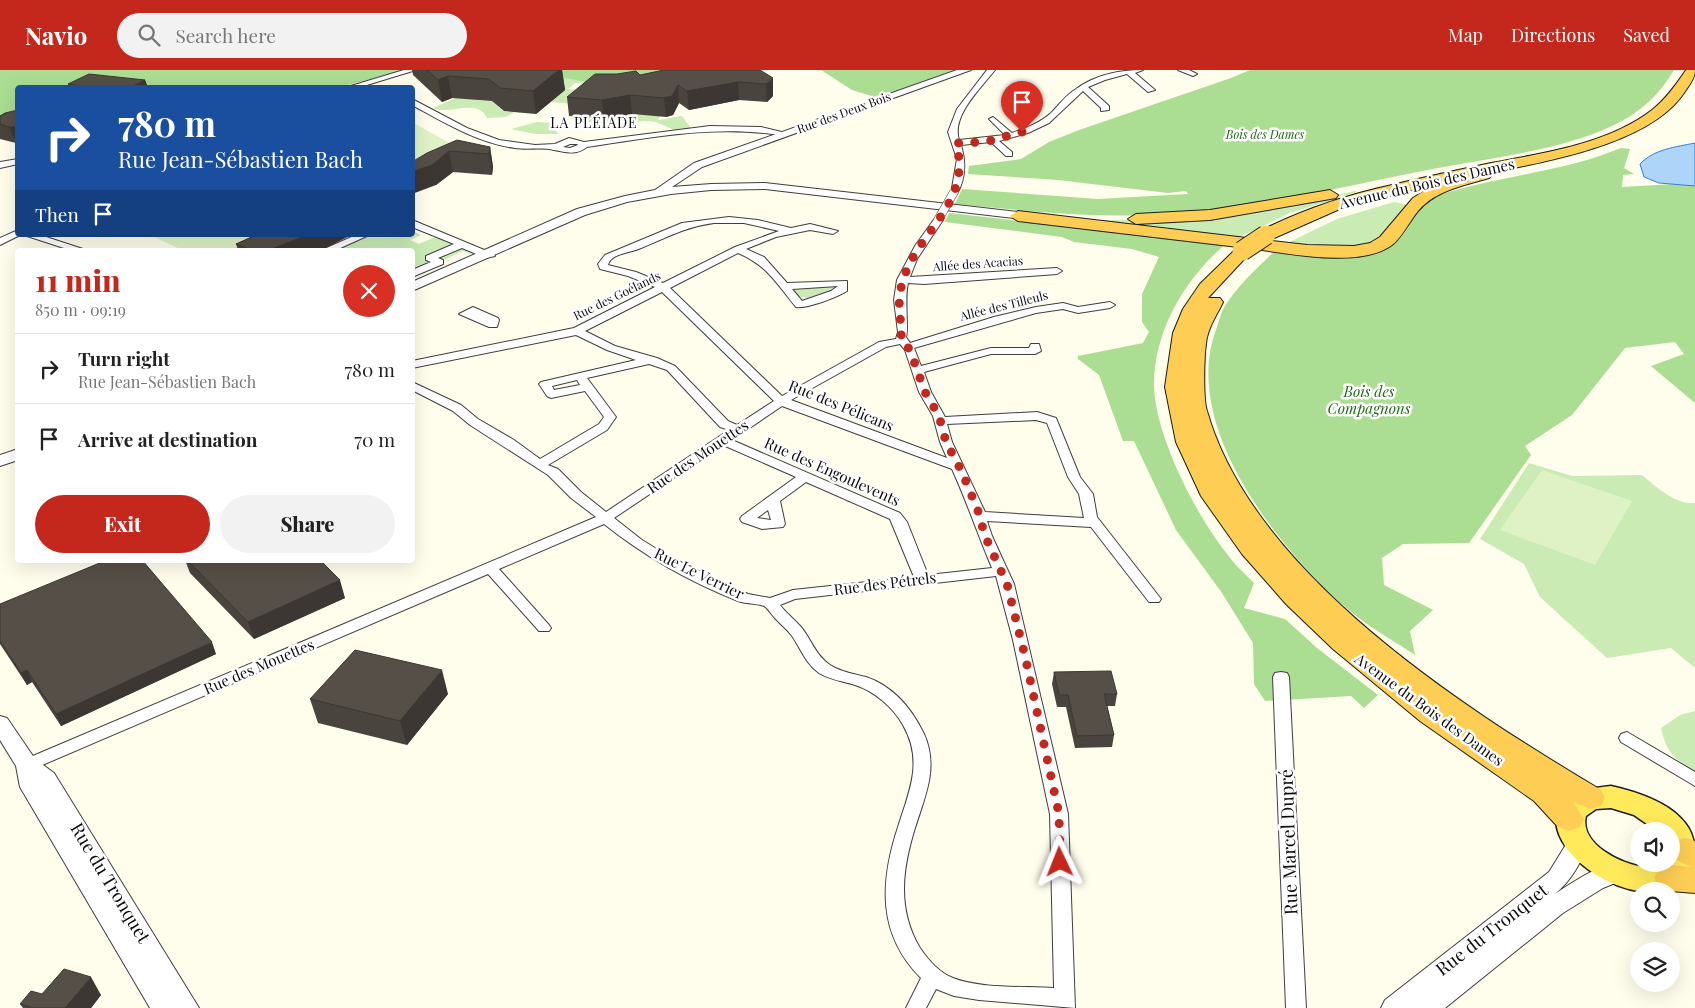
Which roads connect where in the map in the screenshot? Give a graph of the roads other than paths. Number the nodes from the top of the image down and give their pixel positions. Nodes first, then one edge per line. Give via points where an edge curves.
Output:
1 (412, 70) edge
2 (966, 70) edge
3 (1096, 70) edge
4 (1139, 70) edge
5 (1182, 70) edge
6 (1692, 70) edge
7 (988, 71) edge
8 (1129, 72) junction
9 (1193, 74) dead end
10 (1105, 77) junction
11 (375, 82) junction
12 (361, 85) edge
13 (382, 85) edge
14 (1695, 86) edge
15 (1083, 87) junction
16 (1151, 90) dead end
17 (415, 104) edge
18 (1104, 108) dead end
19 (993, 119) dead end
20 (786, 134) junction
21 (1010, 136) junction
22 (993, 140) junction
23 (956, 143) junction
24 (1009, 154) dead end
25 (723, 158) junction
26 (15, 162) edge
27 (0, 165) edge
28 (1482, 173) junction
29 (686, 174) junction
30 (709, 174) junction
31 (764, 186) junction
32 (712, 190) junction
33 (691, 192) junction
34 (655, 193) junction
35 (889, 202) junction
36 (1018, 216) junction
37 (415, 224) edge
38 (0, 230) edge
39 (788, 230) junction
40 (833, 231) dead end
41 (15, 233) edge
42 (15, 234) edge
43 (36, 237) edge
44 (359, 237) edge
45 (0, 242) edge
46 (462, 244) junction
47 (1262, 245) junction
48 (75, 248) edge
49 (332, 248) edge
50 (738, 249) junction
51 (486, 254) junction
52 (1057, 271) dead end
53 (415, 273) edge
54 (902, 280) junction
55 (415, 286) edge
56 (785, 286) junction
57 (663, 287) junction
58 (1110, 305) dead end
59 (492, 325) dead end
60 (576, 331) junction
61 (904, 344) junction
62 (509, 345) junction
63 (1035, 346) dead end
64 (653, 360) junction
65 (415, 365) edge
66 (918, 370) junction
67 (580, 376) junction
68 (415, 387) edge
69 (586, 387) junction
70 (781, 402) junction
71 (940, 421) junction
72 (738, 430) junction
73 (722, 440) junction
74 (15, 455) edge
75 (0, 461) edge
76 (539, 465) junction
77 (959, 468) junction
78 (804, 477) junction
79 (773, 500) dead end
80 (979, 516) junction
81 (606, 518) junction
82 (1094, 524) junction
83 (491, 568) junction
84 (1001, 571) junction
85 (922, 579) junction
86 (1154, 599) dead end
87 (771, 603) junction
88 (544, 628) dead end
89 (1281, 677) dead end
90 (0, 723) edge
91 (1627, 738) dead end
92 (27, 765) junction
93 (1695, 780) edge
94 (1590, 798) junction
95 (1574, 831) junction
96 (1691, 853) edge
97 (1617, 872) junction
98 (1682, 879) edge
99 (933, 976) junction
100 (1432, 1001) edge
101 (1064, 1002) edge
102 (164, 1008) edge
103 (186, 1008) edge
104 (916, 1008) edge
105 (1296, 1008) edge
106 (1394, 1008) edge

1 - 11 street
2 - 20 street, Rue des Deux Bois
3 - 10 street
4 - 8 street
5 - 9 street
6 - 28 highway, Avenue du Bois des Dames via 1680,92 1667,105 1622,132 1574,149
7 - 23 street via 958,114 952,132
8 - 10 street
8 - 16 street
10 - 15 street
11 - 12 street
11 - 13 street
14 - 28 highway, Avenue du Bois des Dames via 1684,104 1660,121 1614,144
15 - 18 street
15 - 21 street via 1047,120
17 - 20 street via 488,141 571,151 583,144 722,126 761,128
19 - 21 street
20 - 25 street, Rue des Deux Bois
21 - 22 street
22 - 23 street
22 - 24 street
23 - 54 street, bridge via 961,169 954,192 910,260
25 - 29 street, Rue des Deux Bois via 696,166
25 - 30 street, Rue des Deux Bois via 712,164
26 - 27 street
28 - 36 highway via 1447,173 1240,212 1192,217 1119,220
28 - 36 highway via 1430,192 1408,212 1384,243 1344,252
28 - 47 highway, Avenue du Bois des Dames via 1342,211
29 - 33 street via 684,181
29 - 34 street, Rue des Deux Bois
30 - 31 street via 723,181
30 - 32 street
31 - 32 street
31 - 35 street
32 - 33 street
32 - 35 street
33 - 34 street
33 - 51 street via 581,216
34 - 51 street via 608,203 570,216
35 - 36 street
37 - 46 street
38 - 41 street
39 - 40 street, Rue des Goélands via 810,227
39 - 50 street, Rue des Goélands
39 - 57 street via 752,220 688,225 609,256 603,262 604,266
42 - 45 street
43 - 48 street
44 - 49 street
46 - 51 street
46 - 53 street via 430,258 439,262
47 - 94 highway, Avenue du Bois des Dames via 1222,288 1203,322 1193,366 1199,418 1217,466 1237,502 1288,568 1328,609 1422,686 1531,764
47 - 95 highway, Avenue du Bois des Dames via 1217,275 1196,302 1182,333 1175,366 1175,387 1181,426 1201,474 1234,528 1280,585 1349,650 1431,714 1550,797
50 - 56 street via 760,259
50 - 57 street, Rue des Goélands
51 - 55 street via 459,270
52 - 54 street, Allée des Acacias
54 - 61 street via 899,314 903,332 900,337
56 - 56 street via 800,305 843,289 843,283
57 - 60 street, Rue des Goélands
57 - 70 street, Rue des Pélicans
58 - 61 street, Allée des Tilleuls via 1036,310
59 - 62 street via 501,331
60 - 62 street, Rue des Goélands
60 - 64 street via 611,348
61 - 66 street
61 - 70 street, Rue des Mouettes via 883,344
62 - 65 street, Rue des Goélands
63 - 66 street via 1035,351 991,350
64 - 67 street
64 - 72 street via 671,368 724,424
66 - 71 street
67 - 69 street
67 - 69 street via 545,384 551,394
68 - 76 street, Rue Le Verrier via 457,408
69 - 76 street via 610,416 609,420 603,427
70 - 72 street, Rue des Mouettes
70 - 77 street, Rue des Pélicans
71 - 77 street
71 - 82 street via 1037,416 1052,420 1074,477 1086,494
72 - 73 street, Rue des Mouettes
73 - 78 street, Rue des Engoulevents
73 - 81 street, Rue des Mouettes
74 - 75 street
76 - 81 street, Rue Le Verrier via 553,472
77 - 80 street
78 - 79 street
78 - 85 street, Rue des Engoulevents via 897,518
80 - 82 street
80 - 84 street
81 - 83 street, Rue des Mouettes
81 - 87 street, Rue Le Verrier via 636,542 680,568 744,598
82 - 86 street
83 - 88 street
83 - 92 street, Rue des Mouettes
84 - 85 street, Rue des Pétrels
84 - 101 street via 1021,640 1059,814
85 - 87 street, Rue des Pétrels via 793,595
87 - 99 street via 821,666 884,694 905,714 919,740 924,767 922,781 896,860 894,900 897,922 906,942
89 - 105 street, Rue Marcel Dupré
90 - 92 street, Rue du Tronquet
91 - 93 street
92 - 102 street, Rue du Tronquet via 31,786
92 - 103 street, Rue du Tronquet via 46,779
94 - 95 main road via 1572,810
94 - 96 main road via 1611,797 1652,811 1668,823
95 - 97 main road via 1595,860
95 - 100 street, Rue du Tronquet via 1557,879
96 - 98 main road via 1680,871
97 - 98 main road via 1643,880
97 - 100 street, Rue du Tronquet via 1595,881 1555,906
99 - 101 street via 955,987
99 - 104 street
100 - 106 street, Rue du Tronquet

